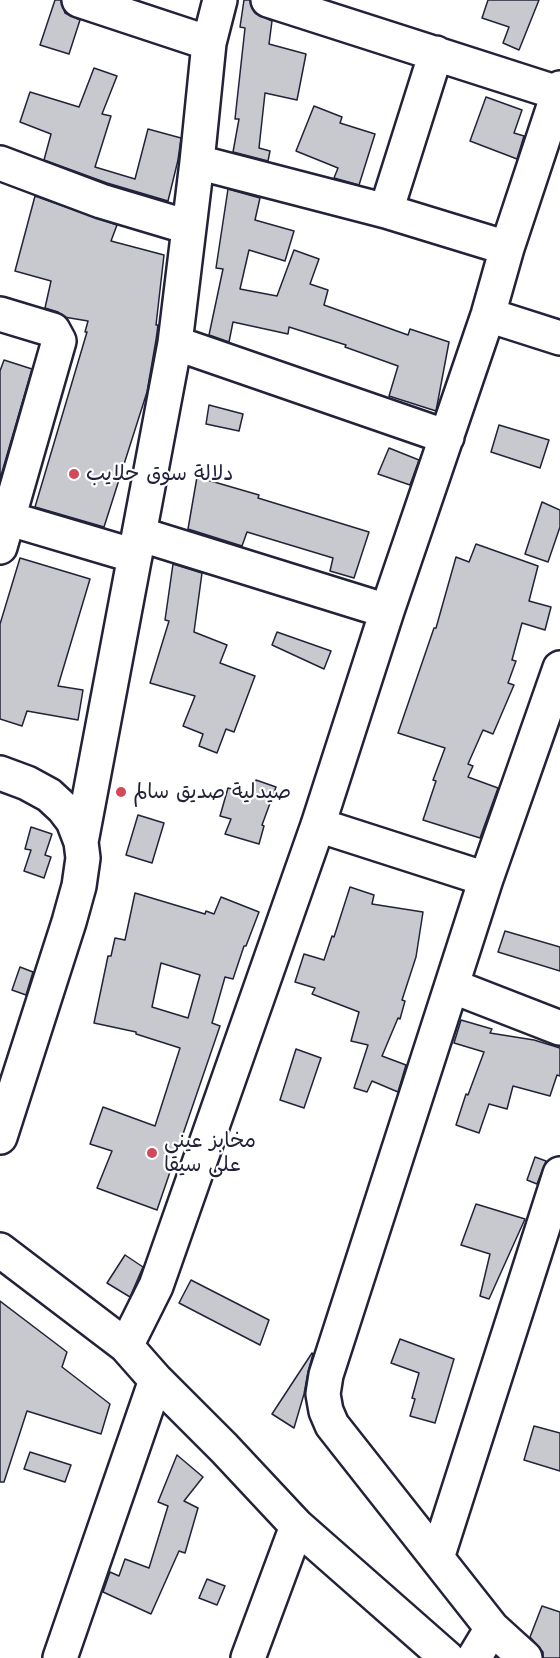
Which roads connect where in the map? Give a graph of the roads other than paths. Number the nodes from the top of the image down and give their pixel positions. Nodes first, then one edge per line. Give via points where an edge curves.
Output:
1 (79, 0) edge
2 (220, 0) edge
3 (268, 0) edge
4 (209, 43) junction
5 (436, 53) junction
6 (559, 91) edge
7 (197, 162) junction
8 (0, 164) edge
9 (386, 211) junction
10 (188, 227) junction
11 (507, 248) junction
12 (0, 314) edge
13 (488, 315) junction
14 (560, 338) edge
15 (175, 343) junction
16 (447, 437) junction
17 (3, 527) edge
18 (137, 545) junction
19 (387, 611) junction
20 (560, 668) edge
21 (0, 773) edge
22 (318, 825) junction
23 (81, 843) junction
24 (486, 879) junction
25 (452, 986) junction
26 (560, 1028) edge
27 (0, 1137) edge
28 (560, 1174) edge
29 (0, 1250) edge
30 (126, 1346) junction
31 (156, 1380) junction
32 (297, 1526) junction
33 (437, 1558) junction
34 (492, 1628) junction
35 (60, 1658) edge
36 (248, 1658) edge
37 (453, 1658) edge
38 (525, 1658) edge

1 - 4 street
2 - 4 street
3 - 5 street
4 - 7 street
5 - 6 street
5 - 9 street
6 - 11 street
7 - 9 street
7 - 10 street
8 - 10 street
9 - 11 street
10 - 15 street
11 - 13 street
12 - 17 street via 53,330 59,341
13 - 14 street
13 - 16 street
15 - 16 street
15 - 18 street
16 - 19 street
17 - 18 street
18 - 19 street
18 - 23 street
19 - 22 street
20 - 24 street
21 - 23 street via 49,795 73,821
22 - 24 street
22 - 30 street via 156,1286
23 - 27 street via 79,886
24 - 25 street
25 - 26 street
25 - 33 street via 323,1394 332,1425
28 - 33 street
29 - 30 street
30 - 31 street
31 - 32 street
31 - 35 street
32 - 36 street
32 - 37 street
33 - 34 street
34 - 37 street
34 - 38 street

